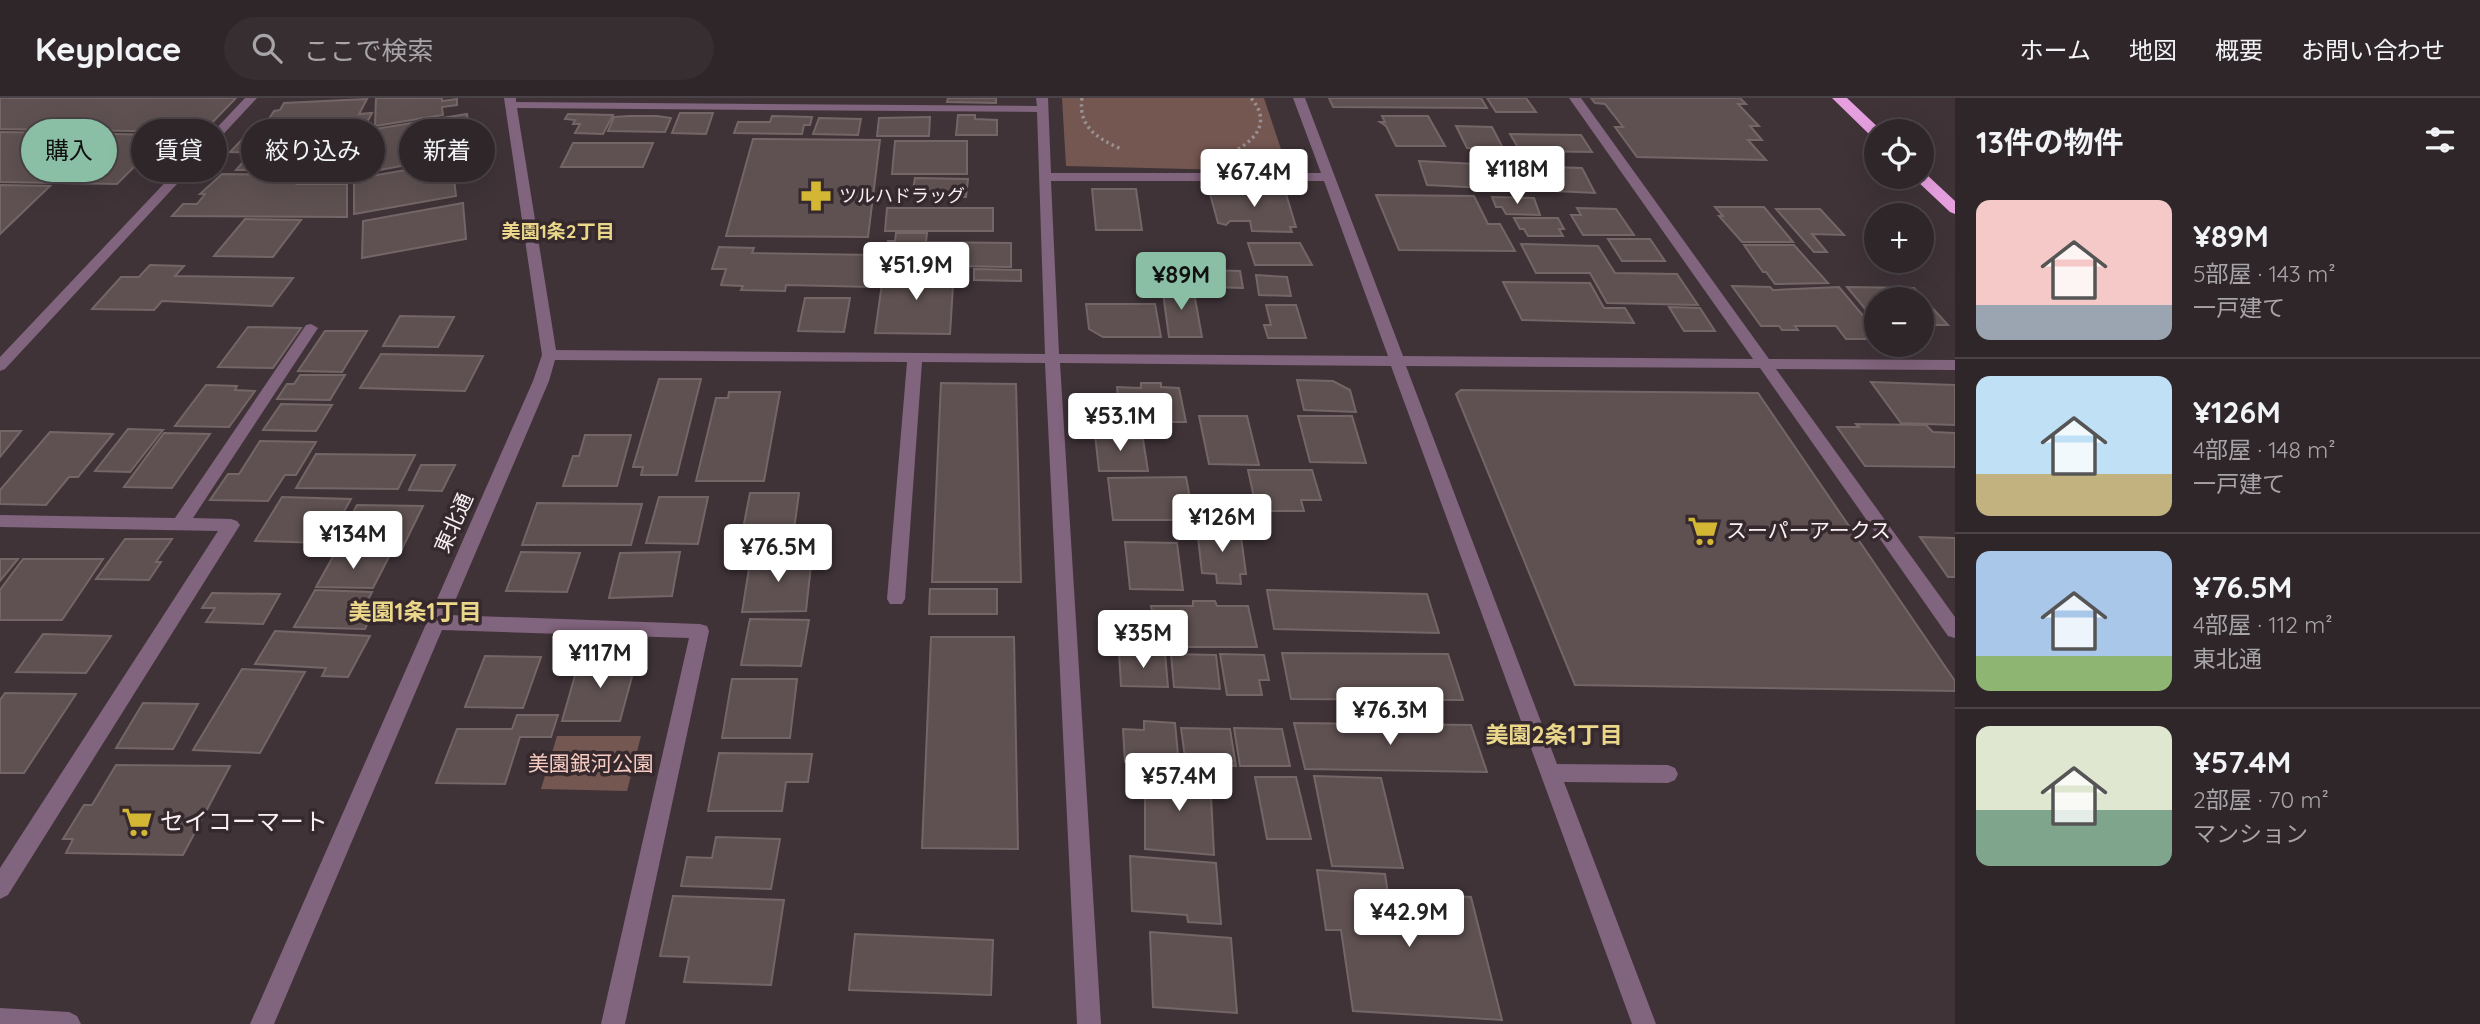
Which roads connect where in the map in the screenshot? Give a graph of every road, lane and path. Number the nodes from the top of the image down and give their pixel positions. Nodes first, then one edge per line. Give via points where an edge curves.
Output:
1 (251, 98) edge
2 (1082, 98) edge
3 (1251, 98) edge
4 (1299, 98) edge
5 (1575, 98) edge
6 (1839, 98) edge
7 (510, 102) edge
8 (1043, 103) edge
9 (1864, 122) edge
10 (1126, 152) dead end
11 (1230, 152) dead end
12 (1045, 177) junction
13 (1329, 177) junction
14 (1934, 189) edge
15 (1955, 209) edge
16 (312, 328) dead end
17 (549, 355) junction
18 (915, 356) junction
19 (1052, 358) junction
20 (1398, 362) junction
21 (1764, 364) junction
22 (1955, 365) edge
23 (0, 366) edge
24 (0, 520) edge
25 (180, 524) junction
26 (896, 598) dead end
27 (435, 622) junction
28 (1955, 631) edge
29 (1550, 774) junction
30 (1668, 774) dead end
31 (0, 888) edge
32 (0, 1020) edge
33 (69, 1024) edge
34 (262, 1024) edge
35 (613, 1024) edge
36 (1089, 1024) edge
37 (1644, 1024) edge

1 - 23 street
2 - 10 path via 1079,111 1085,127
3 - 11 path via 1263,115 1262,127 1255,138
4 - 13 street
5 - 21 street
6 - 9 highway
7 - 8 street
7 - 17 street, 東北通
8 - 12 street
12 - 13 street
12 - 19 street
13 - 20 street
14 - 15 highway
16 - 25 street
17 - 18 street
17 - 27 street, 東北通
18 - 19 street
18 - 26 street
19 - 20 street
19 - 36 street
20 - 21 street
20 - 29 street
21 - 22 street
21 - 28 street
24 - 25 street
25 - 31 street via 231,525
27 - 34 street, 東北通
27 - 35 street via 700,631
29 - 30 street
29 - 37 street
32 - 33 street

